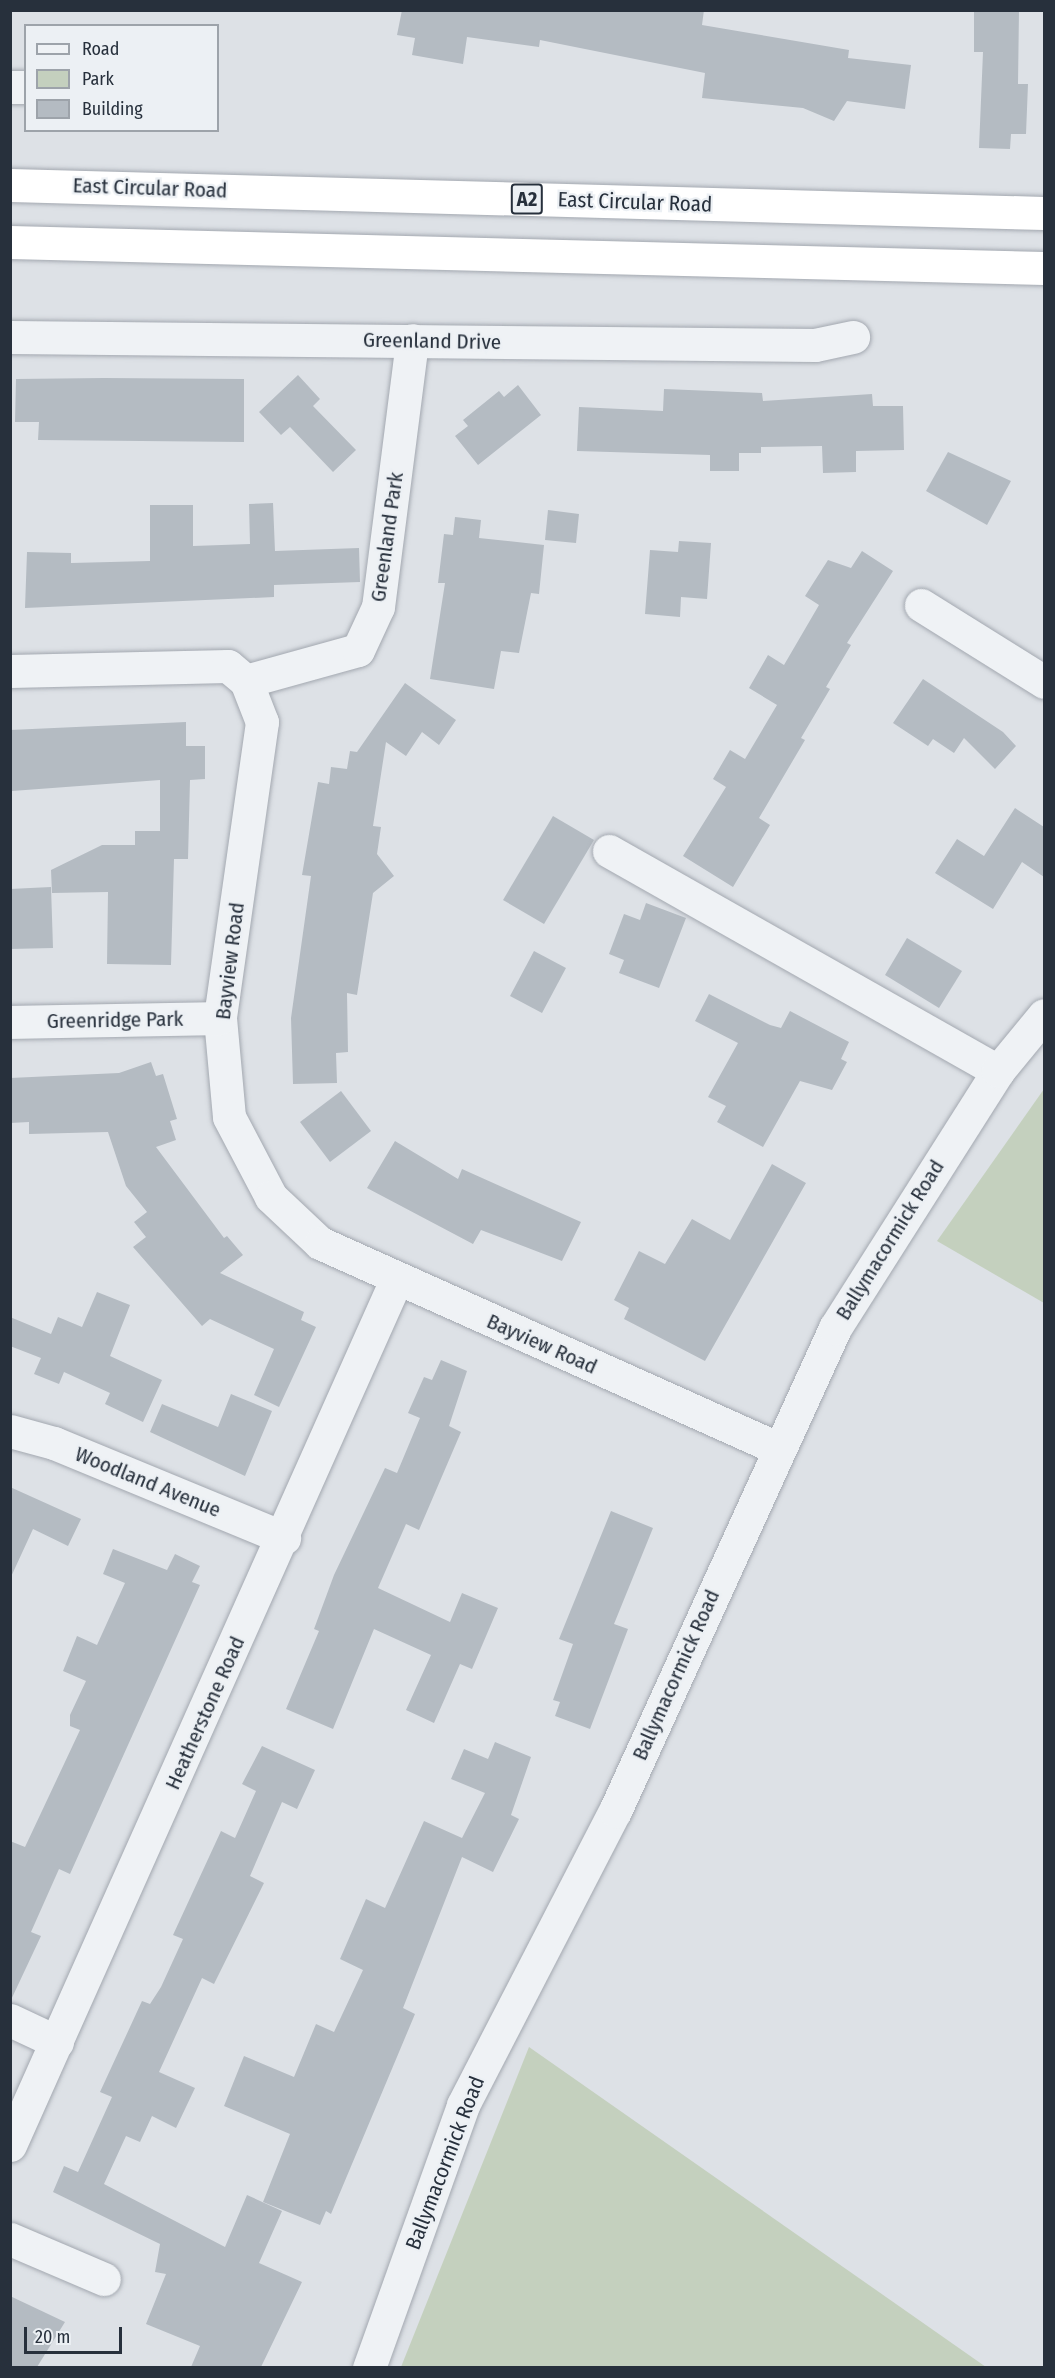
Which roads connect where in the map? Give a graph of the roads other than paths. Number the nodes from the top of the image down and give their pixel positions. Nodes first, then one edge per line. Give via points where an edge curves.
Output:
1 (10, 185) edge
2 (1044, 213) edge
3 (10, 242) edge
4 (1044, 268) edge
5 (10, 337) edge
6 (853, 337) dead end
7 (412, 340) junction
8 (921, 605) dead end
9 (10, 670) edge
10 (246, 681) junction
11 (1044, 682) edge
12 (609, 851) dead end
13 (1044, 1016) edge
14 (220, 1018) junction
15 (10, 1022) edge
16 (998, 1071) junction
17 (396, 1280) junction
18 (10, 1431) edge
19 (777, 1448) junction
20 (284, 1538) junction
21 (10, 2020) edge
22 (57, 2042) junction
23 (10, 2145) edge
24 (10, 2239) edge
25 (104, 2279) dead end
26 (369, 2367) edge

1 - 2 highway, East Circular Road / A2
3 - 4 highway
5 - 7 street, Greenland Drive
6 - 7 street, Greenland Drive via 815,345
7 - 10 street, Greenland Park via 378,607 358,650
8 - 11 street
9 - 10 street via 228,666
10 - 14 street, Bayview Road via 262,722
12 - 16 street
13 - 16 street, Ballymacormick Road
14 - 15 street, Greenridge Park
14 - 17 street, Bayview Road via 229,1117 271,1197 320,1243
16 - 19 street, Ballymacormick Road via 835,1328
17 - 19 street, Bayview Road
17 - 20 street, Heatherstone Road
18 - 20 street, Woodland Avenue via 54,1443
19 - 26 street, Ballymacormick Road via 615,1811 462,2105
20 - 22 street, Heatherstone Road
21 - 22 street
22 - 23 street, Heatherstone Road
24 - 25 street

